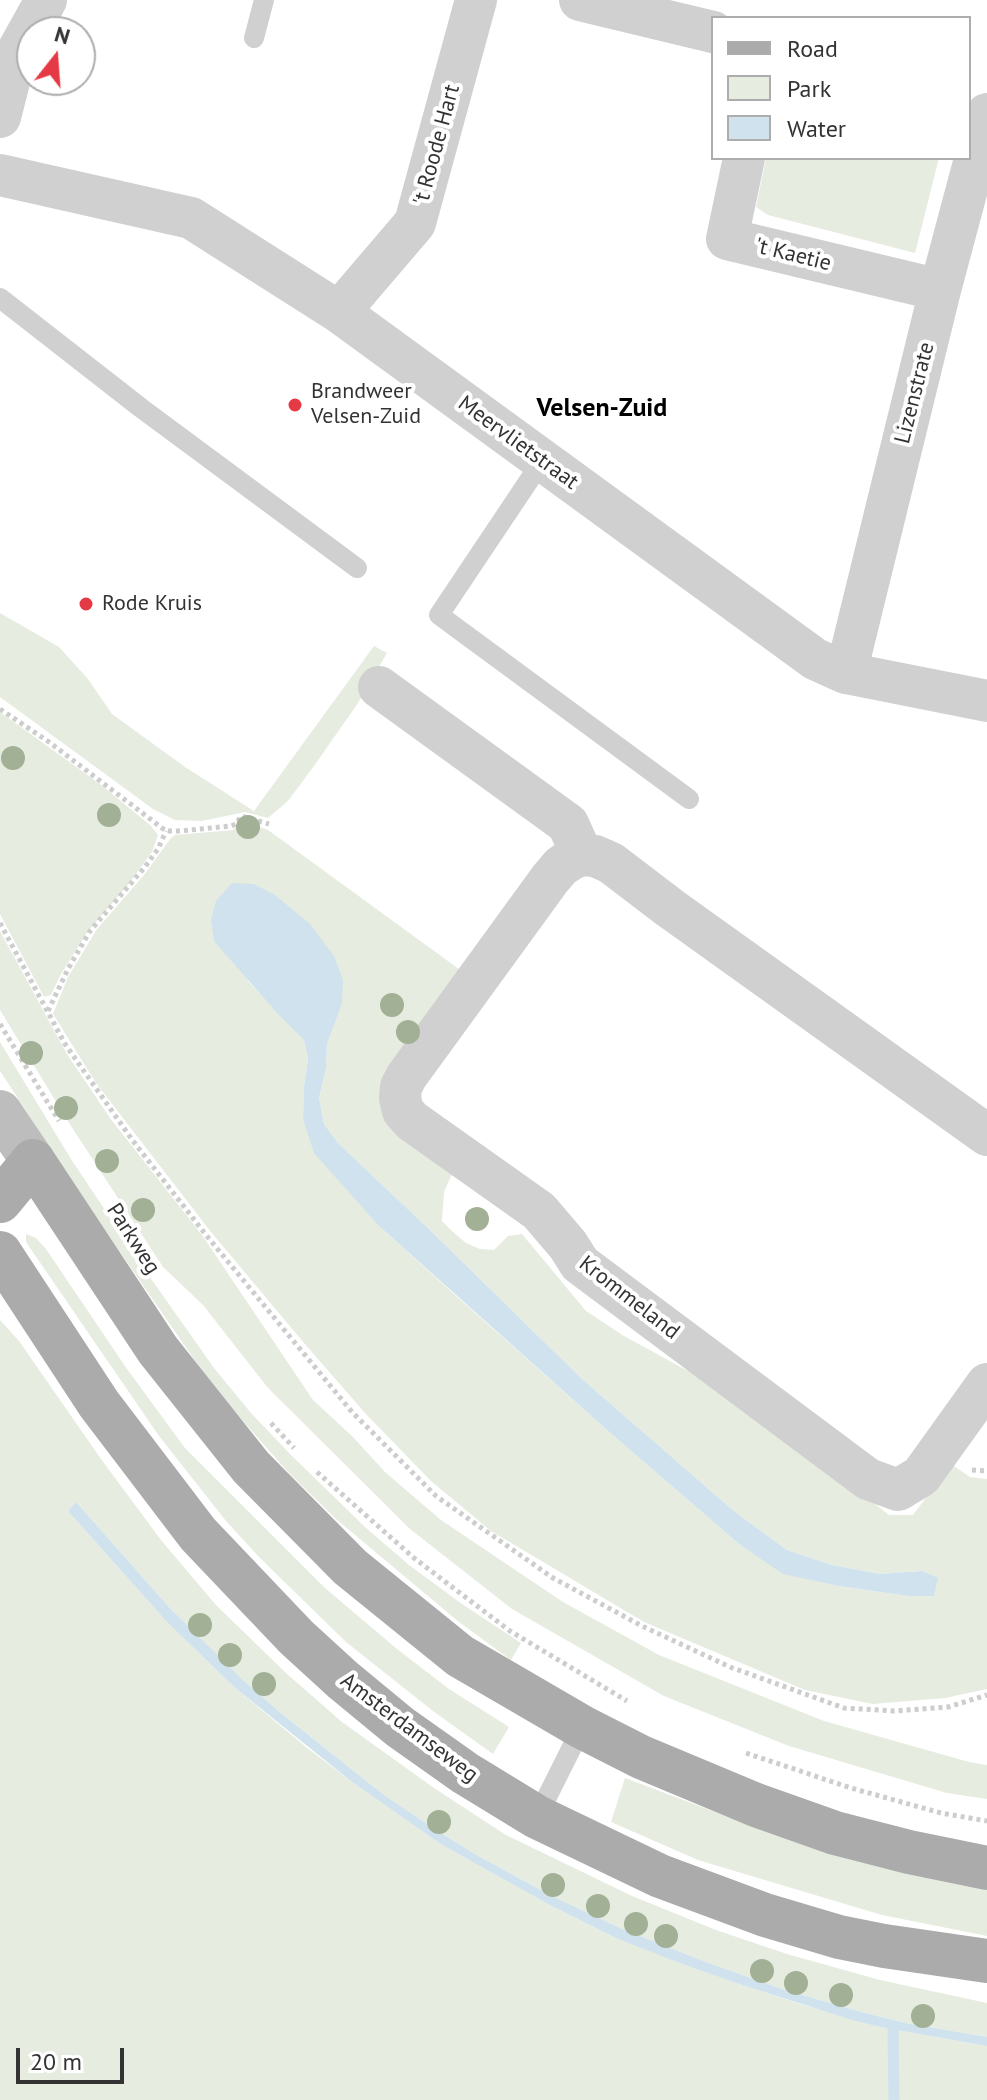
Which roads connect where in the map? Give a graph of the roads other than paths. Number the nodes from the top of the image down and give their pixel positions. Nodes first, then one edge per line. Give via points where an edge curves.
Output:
1 (46, 0) edge
2 (264, 0) edge
3 (476, 0) edge
4 (580, 0) edge
5 (711, 32) edge
6 (254, 38) dead end
7 (987, 114) edge
8 (0, 117) edge
9 (744, 160) edge
10 (0, 175) edge
11 (940, 290) junction
12 (0, 298) edge
13 (339, 312) junction
14 (542, 461) junction
15 (357, 568) dead end
16 (846, 673) junction
17 (379, 687) dead end
18 (987, 701) edge
19 (689, 799) dead end
20 (582, 855) junction
21 (0, 1112) edge
22 (987, 1135) edge
23 (16, 1165) edge
24 (0, 1201) edge
25 (0, 1253) edge
26 (987, 1384) edge
27 (582, 1727) junction
28 (537, 1817) junction
29 (987, 1868) edge
30 (987, 1961) edge

1 - 8 street via 16,54
2 - 6 lane
3 - 13 street, 't Roode Hart via 415,223
4 - 5 street
7 - 11 street, Lizenstrate
9 - 11 street, 't Kaetie via 727,239
10 - 13 street, Meervlietstraat via 191,218
11 - 16 street, Lizenstrate
12 - 15 lane
13 - 14 street, Meervlietstraat
14 - 16 street, Meervlietstraat via 815,659
14 - 19 lane via 439,615
16 - 18 street, Meervlietstraat
17 - 20 street via 568,824
20 - 22 street via 611,863
20 - 26 street, Krommeland via 550,879 406,1077 400,1098 403,1111 539,1211 580,1264 868,1479 898,1490 921,1476
21 - 23 main road
23 - 24 main road
23 - 27 main road via 251,1467 350,1567 460,1656
25 - 28 main road, Amsterdamseweg via 99,1404 198,1534 296,1637 400,1727
27 - 28 lane
27 - 29 main road via 641,1757 835,1833
28 - 30 main road, Amsterdamseweg via 660,1876 765,1915 839,1937

